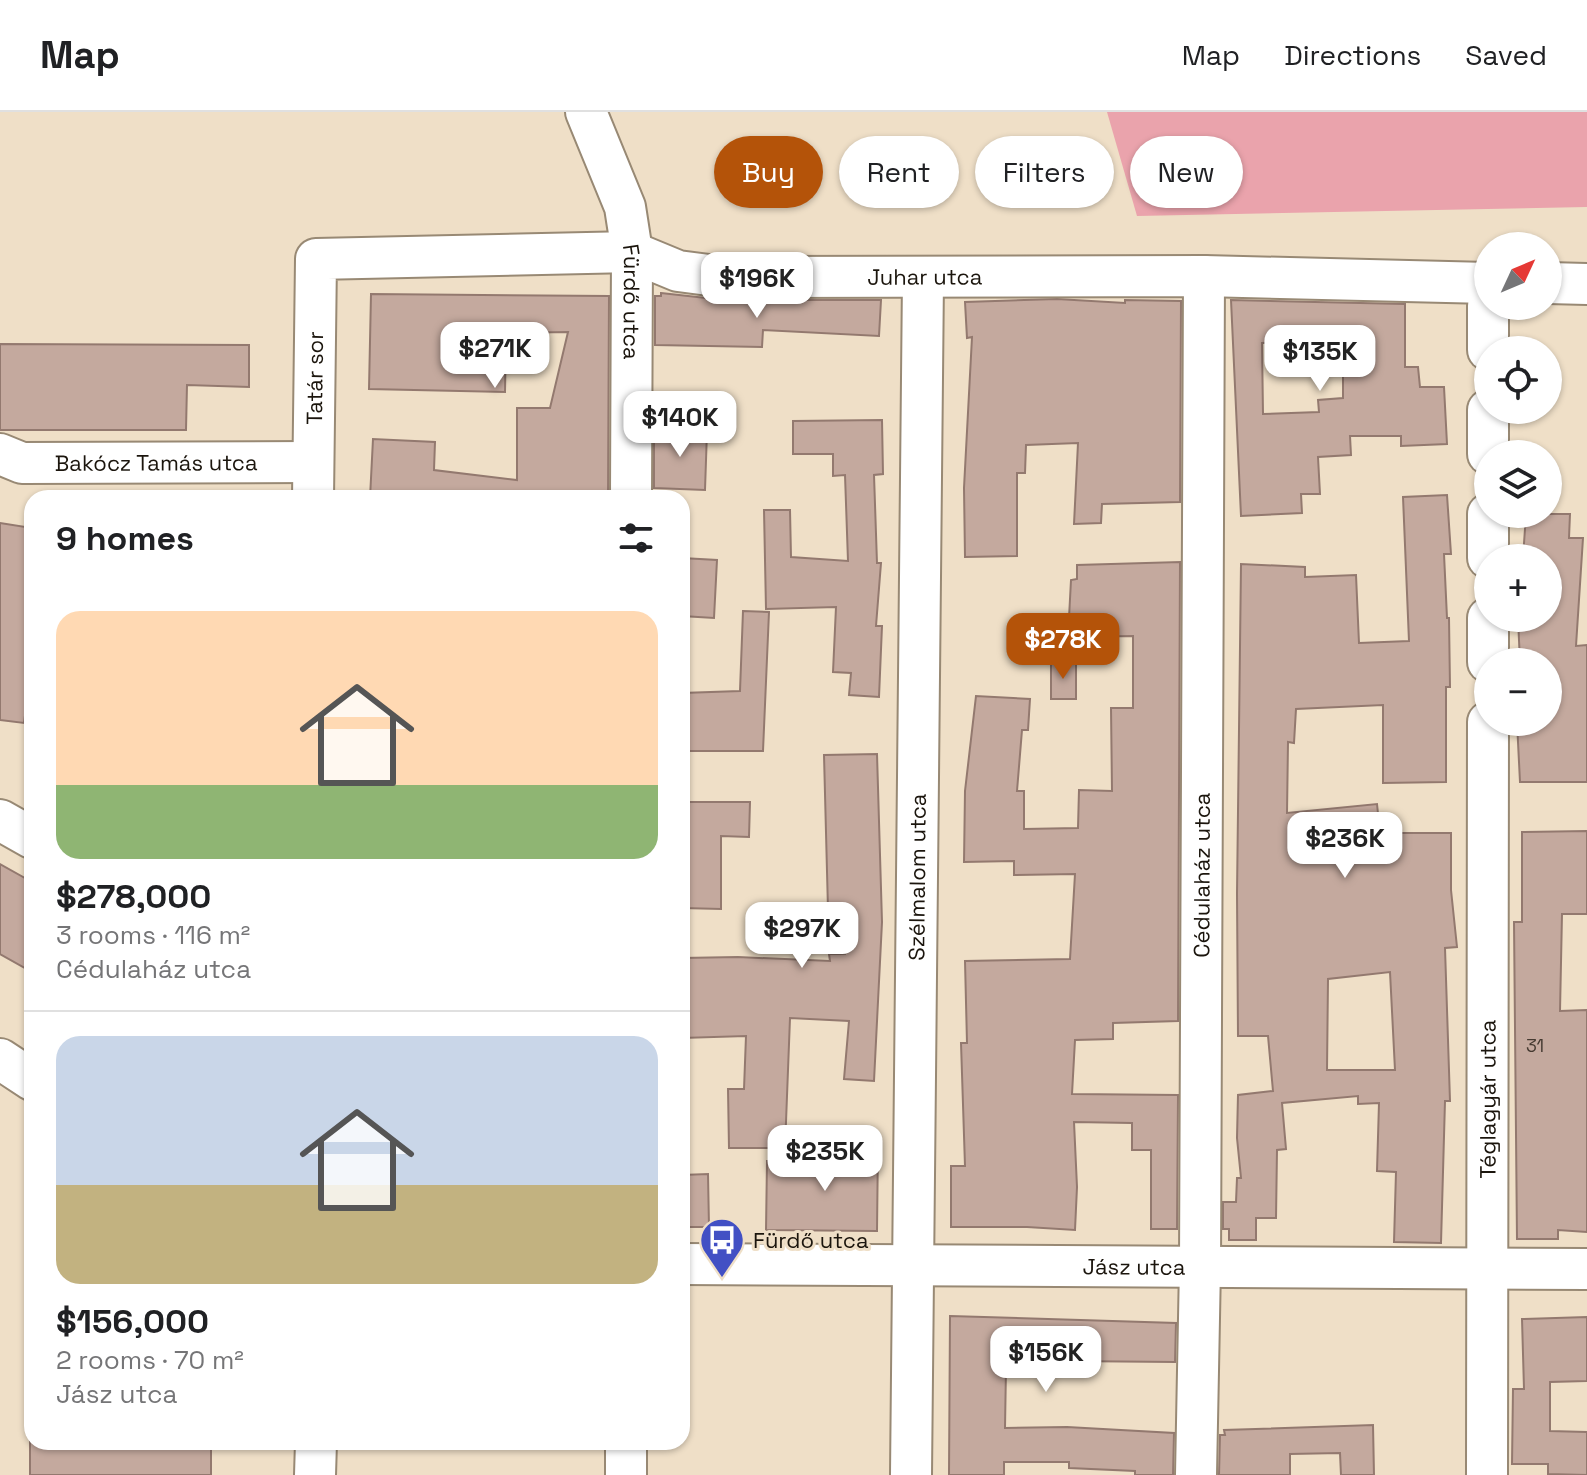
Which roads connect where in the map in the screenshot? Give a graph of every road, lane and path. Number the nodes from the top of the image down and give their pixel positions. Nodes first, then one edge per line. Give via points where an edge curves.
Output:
1 (586, 112) edge
2 (632, 252) junction
3 (316, 259) joint
4 (1204, 276) junction
5 (923, 278) junction
6 (1474, 283) edge
7 (1562, 283) edge
8 (1587, 284) edge
9 (0, 454) edge
10 (313, 480) edge
11 (631, 490) edge
12 (1488, 736) edge
13 (0, 820) edge
14 (24, 834) edge
15 (0, 1059) edge
16 (24, 1075) edge
17 (690, 1264) edge
18 (914, 1266) junction
19 (1200, 1266) junction
20 (1489, 1268) junction
21 (1587, 1269) edge
22 (316, 1450) edge
23 (626, 1450) edge
24 (315, 1475) edge
25 (626, 1475) edge
26 (911, 1475) edge
27 (1196, 1475) edge
28 (1487, 1475) edge

1 - 2 street, Fürdő utca via 625,207
2 - 3 street, Juhar utca
2 - 5 street, Juhar utca via 678,271 724,277
2 - 11 street, Fürdő utca
3 - 10 street, Tatár sor
4 - 5 street, Juhar utca
4 - 6 street, Juhar utca
4 - 19 street, Cédulaház utca
5 - 18 street, Szélmalom utca
7 - 8 street
9 - 10 street, Bakócz Tamás utca via 22,463
12 - 20 street, Téglagyár utca
13 - 14 street
15 - 16 street
17 - 18 street, Jász utca
18 - 19 street, Jász utca
18 - 26 street, Szélmalom utca
19 - 20 street, Jász utca
19 - 27 street, Cédulaház utca
20 - 21 street, Jász utca
20 - 28 street, Téglagyár utca
22 - 24 street
23 - 25 street

